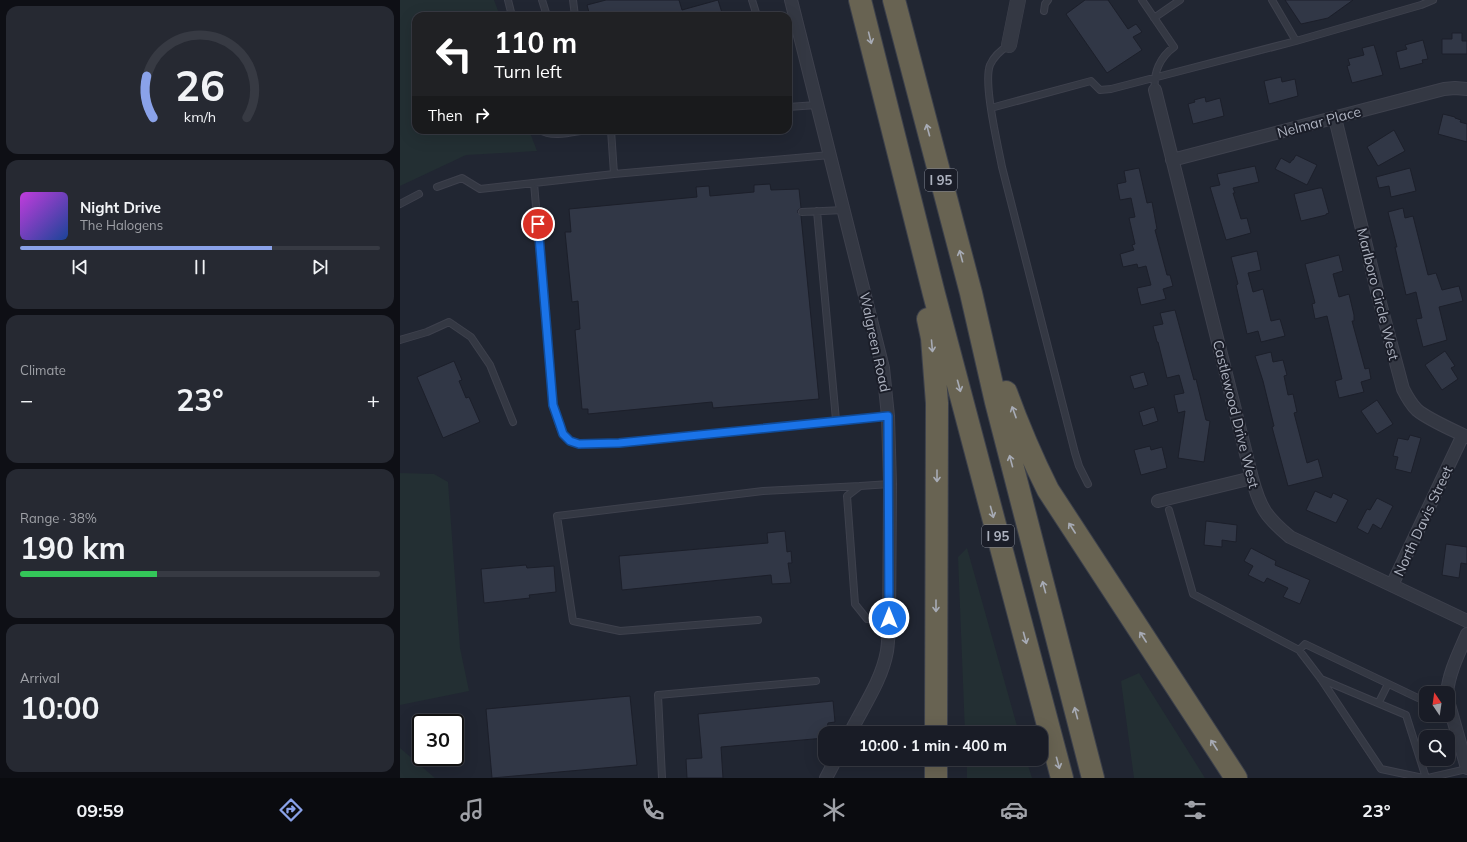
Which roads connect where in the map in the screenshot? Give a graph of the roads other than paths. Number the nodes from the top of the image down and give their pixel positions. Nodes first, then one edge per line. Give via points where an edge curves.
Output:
1 (508, 0) edge
2 (542, 0) edge
3 (573, 0) edge
4 (752, 0) edge
5 (791, 0) edge
6 (860, 0) edge
7 (894, 0) edge
8 (1018, 0) edge
9 (1048, 0) edge
10 (1142, 0) edge
11 (1180, 0) edge
12 (1272, 0) edge
13 (1433, 0) edge
14 (1044, 11) dead end
15 (511, 12) edge
16 (546, 12) edge
17 (574, 12) edge
18 (756, 12) edge
19 (1154, 18) junction
20 (1296, 41) junction
21 (1009, 45) joint
22 (1154, 84) junction
23 (1467, 89) edge
24 (817, 105) junction
25 (792, 107) edge
26 (991, 108) junction
27 (1335, 118) junction
28 (611, 134) edge
29 (830, 155) junction
30 (1172, 160) junction
31 (902, 170) junction
32 (614, 174) junction
33 (534, 183) junction
34 (437, 187) dead end
35 (419, 194) dead end
36 (400, 204) edge
37 (844, 210) junction
38 (817, 211) junction
39 (802, 212) dead end
40 (971, 293) junction
41 (400, 340) edge
42 (888, 416) junction
43 (836, 420) junction
44 (513, 422) dead end
45 (1465, 436) edge
46 (1252, 478) junction
47 (890, 484) junction
48 (1088, 484) dead end
49 (860, 486) junction
50 (1158, 501) dead end
51 (1169, 510) dead end
52 (1392, 585) junction
53 (889, 618) junction
54 (758, 620) dead end
55 (1467, 621) edge
56 (1467, 634) edge
57 (1299, 650) junction
58 (1321, 679) junction
59 (816, 681) dead end
60 (1388, 684) junction
61 (1448, 686) edge
62 (1419, 698) edge
63 (1379, 702) junction
64 (1454, 722) edge
65 (853, 726) edge
66 (936, 726) edge
67 (832, 766) edge
68 (936, 766) edge
69 (1467, 768) edge
70 (662, 778) edge
71 (826, 778) edge
72 (936, 778) edge
73 (1062, 778) edge
74 (1093, 778) edge
75 (1236, 778) edge
76 (1426, 778) edge

1 - 15 lane
2 - 16 lane
3 - 17 lane
4 - 18 lane
5 - 24 street, Walgreen Road
6 -> 31 highway, I 95
40 -> 7 highway, I 95
8 - 21 street
9 - 14 lane
10 - 19 lane
11 - 19 lane
12 - 20 lane
13 - 20 lane via 1420,6
19 - 22 lane via 1174,47 1168,51 1158,66
20 - 22 lane
21 - 26 lane via 1000,51 989,66
22 - 26 lane via 1100,90 1091,81
22 - 30 street, Castlewood Drive West
23 - 27 street, Nelmar Place via 1444,89
24 - 25 lane
24 - 29 street, Walgreen Road
26 - 48 lane via 1002,167 1073,446
27 - 30 street, Nelmar Place
27 - 45 street, Marlboro Circle West via 1403,389 1417,410
28 - 32 lane
29 - 32 lane
29 - 37 street, Walgreen Road
30 - 46 street, Castlewood Drive West
31 -> 66 highway via 932,338 935,369
31 -> 73 highway, I 95
32 - 33 lane
33 - 34 lane via 480,189 462,178
33 - 43 lane via 553,405 563,434 570,441 579,444 619,443
35 - 36 lane
37 - 38 lane
37 - 42 street, Walgreen Road via 883,368
38 - 39 lane
38 - 43 lane
74 -> 40 highway, I 95 via 996,402
75 -> 40 highway via 1048,490 1021,432
41 - 44 lane via 449,322 471,337 490,365
42 - 43 lane
42 - 47 street, Walgreen Road
45 - 52 street, North Davis Street
46 - 50 street
46 - 52 street, Castlewood Drive West via 1263,510 1278,528 1290,537
47 - 49 lane
47 - 53 street, Walgreen Road
49 - 53 lane via 847,496 855,604 867,619
49 - 54 lane via 763,491 557,516 573,621 620,631
51 - 57 lane via 1193,594
52 - 55 street, Castlewood Drive West
53 - 65 street, Walgreen Road via 887,651 883,666
56 - 61 street
57 - 58 lane
57 - 60 lane via 1305,644
58 - 63 lane
58 - 76 lane via 1381,769
59 - 70 lane via 658,695
60 - 62 lane
60 - 63 lane
63 - 76 lane via 1406,714
64 - 69 street
67 - 71 street
68 - 72 highway
69 - 76 lane

